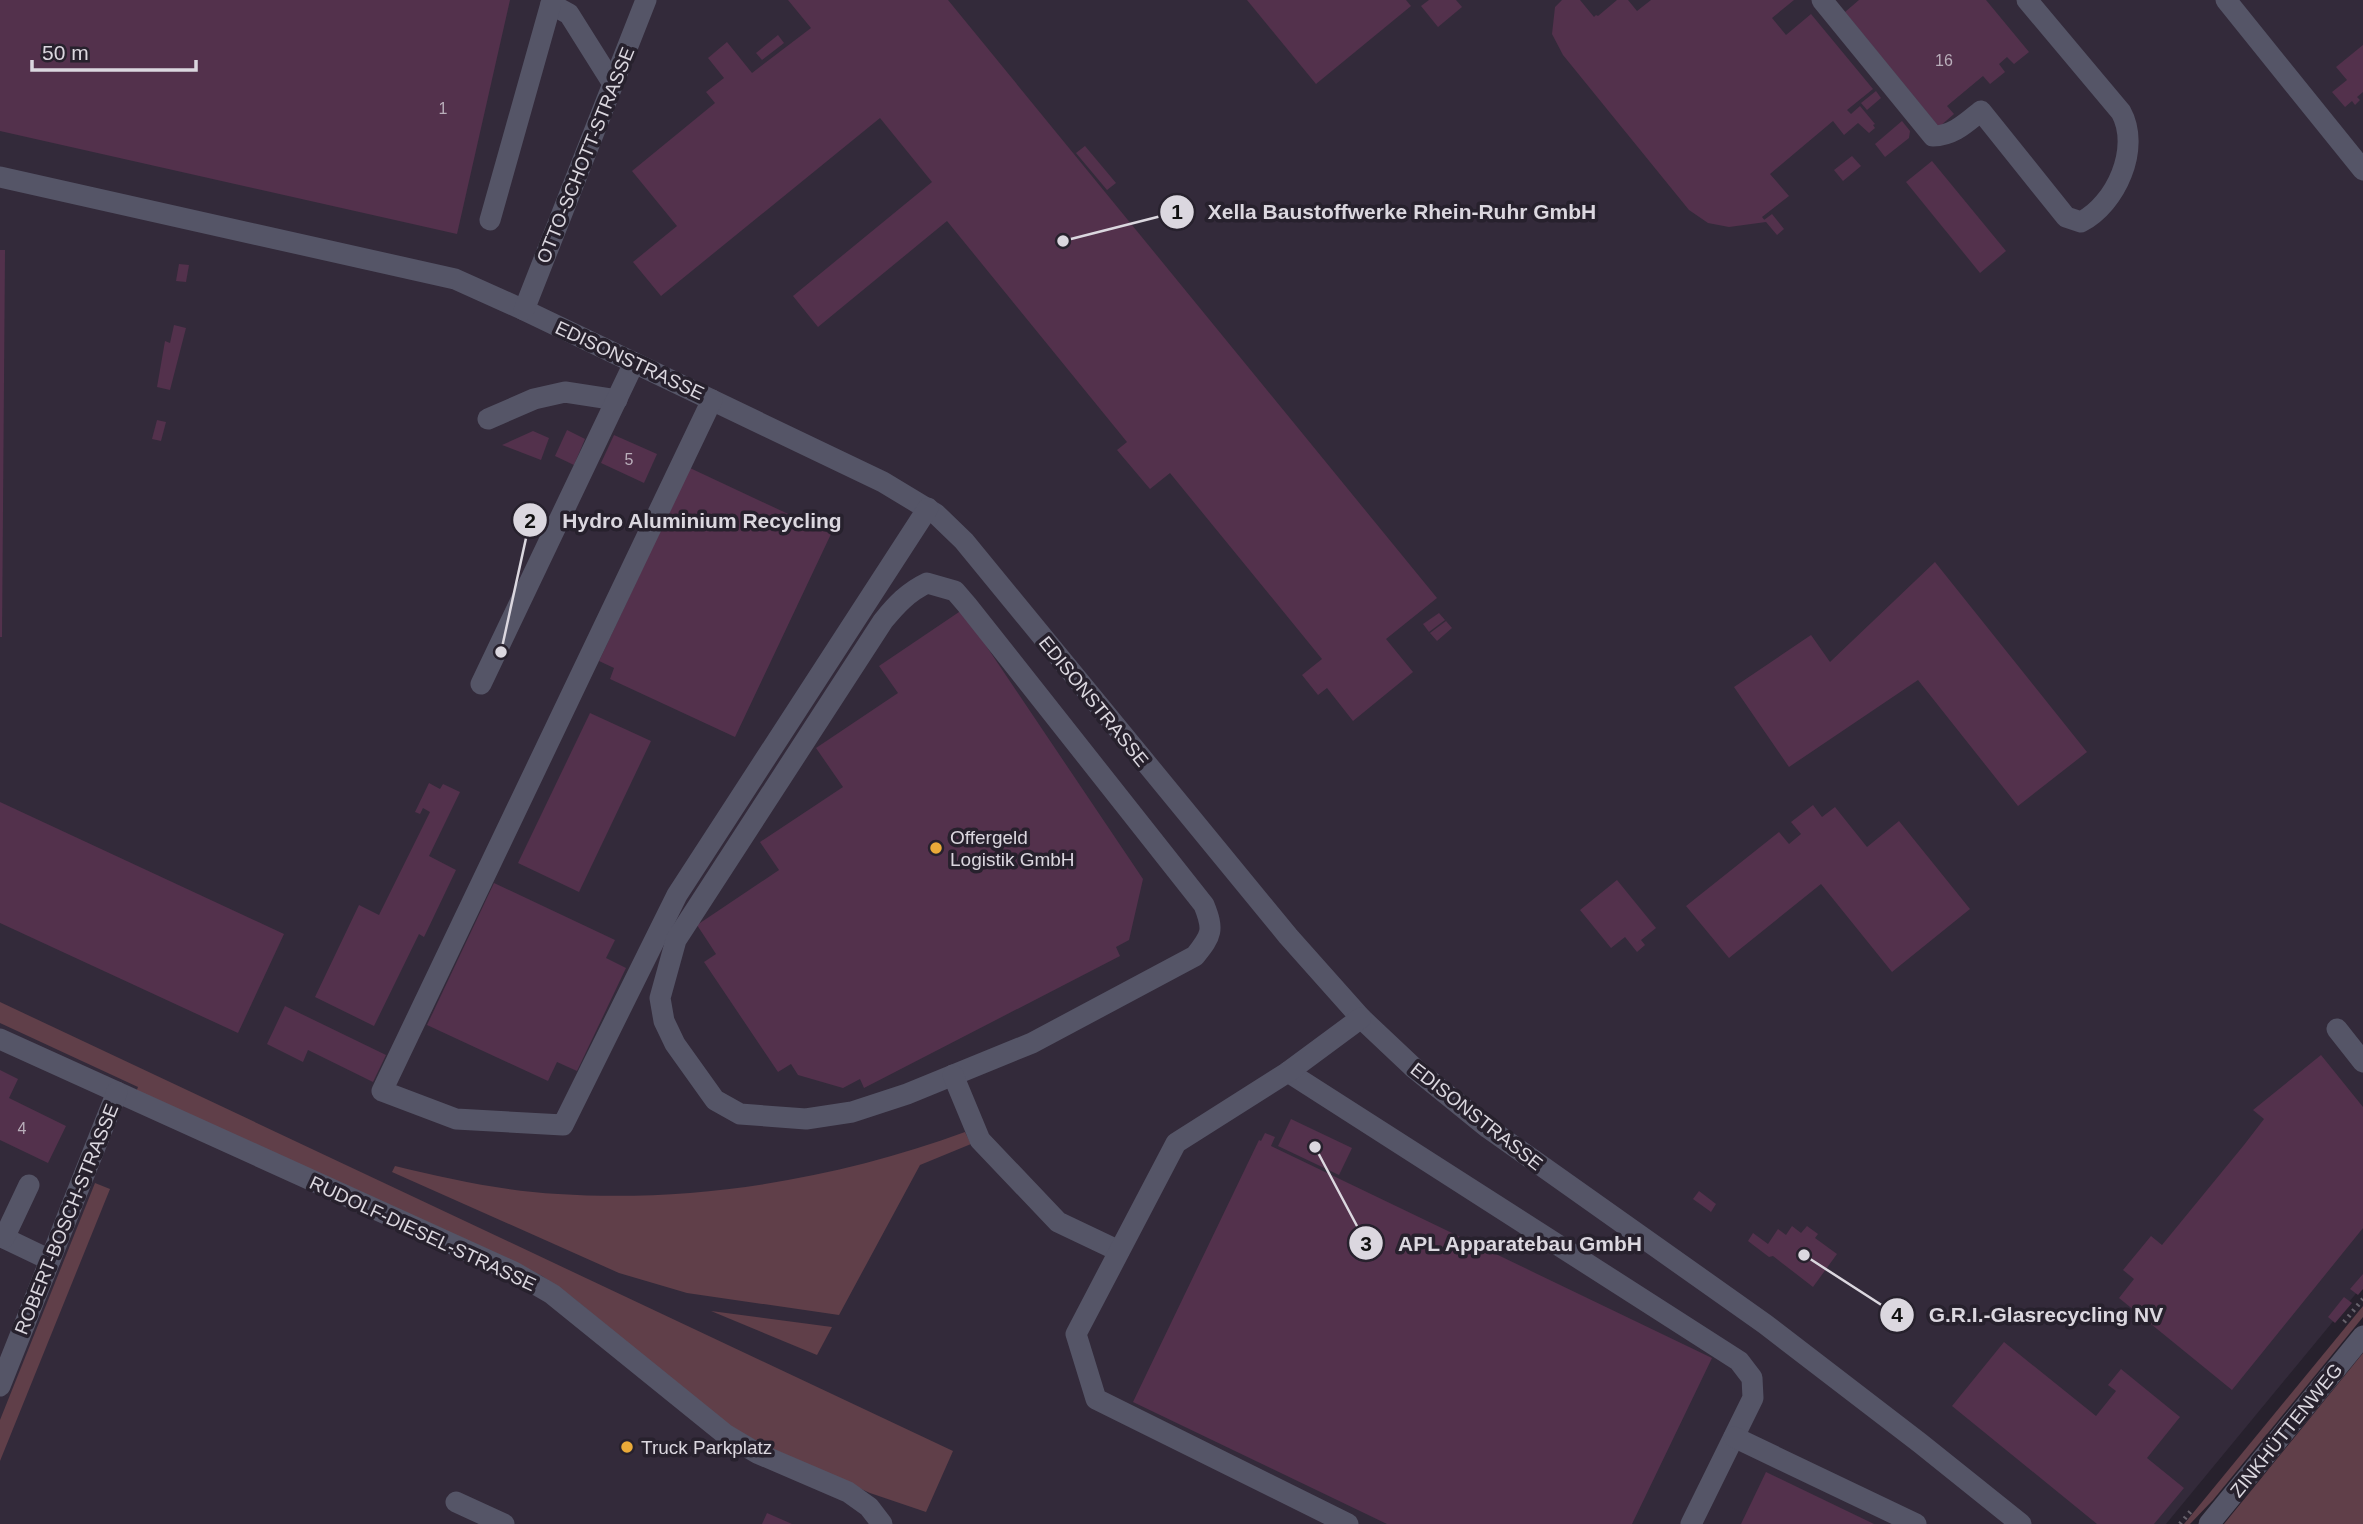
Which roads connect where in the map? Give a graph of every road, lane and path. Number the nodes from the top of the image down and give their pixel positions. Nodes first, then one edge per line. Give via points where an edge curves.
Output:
1 (646, 0) edge
2 (1822, 0) edge
3 (2027, 0) edge
4 (2226, 0) edge
5 (552, 2) edge
6 (613, 84) junction
7 (2355, 145) edge
8 (2363, 170) edge
9 (0, 177) edge
10 (490, 220) dead end
11 (524, 310) junction
12 (634, 363) junction
13 (617, 400) junction
14 (712, 400) junction
15 (488, 419) dead end
16 (928, 508) junction
17 (481, 684) dead end
18 (1361, 1018) junction
19 (2337, 1029) dead end
20 (0, 1039) edge
21 (2363, 1062) edge
22 (1288, 1072) junction
23 (953, 1075) junction
24 (117, 1092) junction
25 (29, 1185) dead end
26 (2, 1237) edge
27 (1119, 1251) junction
28 (50, 1260) junction
29 (2363, 1336) edge
30 (0, 1386) edge
31 (1734, 1437) junction
32 (456, 1502) dead end
33 (503, 1524) edge
34 (882, 1524) edge
35 (1348, 1524) edge
36 (1691, 1524) edge
37 (1916, 1524) edge
38 (2021, 1524) edge
39 (2209, 1524) edge

1 - 6 street, OTTO-SCHOTT-STRASSE
2 - 3 street via 1933,136 1958,129 1981,111 2066,217 2081,222 2105,205 2118,183 2129,141 2128,125
4 - 7 street
5 - 6 street via 569,14
5 - 10 street
6 - 11 street, OTTO-SCHOTT-STRASSE
7 - 8 street
9 - 11 street, EDISONSTRASSE via 454,279
11 - 12 street, EDISONSTRASSE
12 - 13 street
12 - 14 street, EDISONSTRASSE
13 - 15 street via 565,392 534,399
13 - 17 street
14 - 16 street, EDISONSTRASSE
14 - 16 street via 382,1091 456,1119 563,1125 677,895
16 - 18 street, EDISONSTRASSE via 964,541 1288,936
18 - 22 street
18 - 38 street, EDISONSTRASSE via 1488,1128 1765,1324
19 - 21 street
20 - 24 street, RUDOLF-DIESEL-STRASSE
22 - 27 street via 1176,1143
22 - 31 street via 1739,1362 1752,1378 1753,1398
23 - 23 street via 1032,1043 1195,956 1209,938 1211,922 1204,905 967,605 954,592 927,583 899,601 883,621 676,940 660,998 664,1021 683,1055 715,1100 740,1114 806,1119 852,1112
23 - 27 street via 981,1140 1058,1222
24 - 28 street, ROBERT-BOSCH-STRASSE
24 - 34 street, RUDOLF-DIESEL-STRASSE via 514,1272 552,1294 725,1434 757,1453 848,1492
25 - 26 street
26 - 28 street
27 - 35 street via 1076,1334 1096,1399
28 - 30 street, ROBERT-BOSCH-STRASSE
29 - 39 street, ZINKHÜTTENWEG
31 - 36 street
31 - 37 street
32 - 33 street

